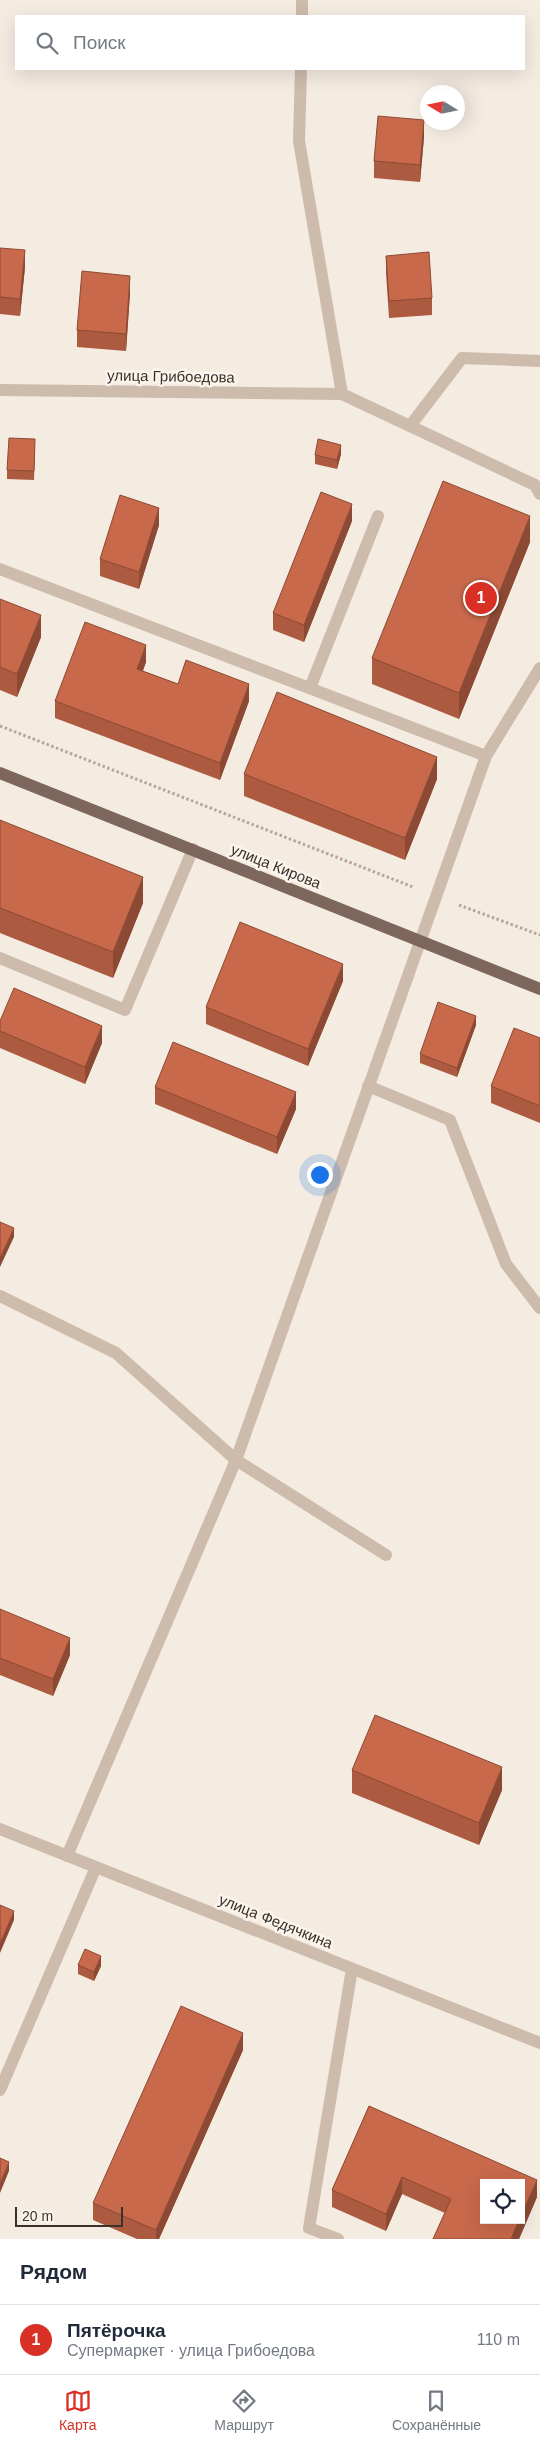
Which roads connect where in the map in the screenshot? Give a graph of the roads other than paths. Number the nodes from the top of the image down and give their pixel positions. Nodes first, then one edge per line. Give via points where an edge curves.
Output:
1 (302, 0) edge
2 (302, 15) edge
3 (301, 70) edge
4 (540, 361) edge
5 (0, 390) edge
6 (342, 394) junction
7 (410, 426) junction
8 (540, 494) edge
9 (378, 516) dead end
10 (0, 569) edge
11 (540, 668) edge
12 (310, 688) junction
13 (486, 756) junction
14 (0, 773) edge
15 (193, 849) junction
16 (419, 941) junction
17 (0, 958) edge
18 (540, 989) edge
19 (368, 1086) junction
20 (0, 1296) edge
21 (540, 1308) edge
22 (236, 1460) junction
23 (386, 1555) dead end
24 (0, 1829) edge
25 (67, 1856) junction
26 (96, 1867) junction
27 (352, 1969) junction
28 (540, 2043) edge
29 (0, 2090) edge
30 (338, 2239) edge

1 - 2 street
3 - 6 street via 299,141
4 - 7 street via 462,358
5 - 6 street, улица Грибоедова
6 - 7 street
7 - 8 street via 535,485
9 - 12 street
10 - 12 street
11 - 13 street
12 - 13 street
13 - 16 street
14 - 15 main road, улица Кирова
15 - 16 main road, улица Кирова
15 - 17 street via 125,1010
16 - 18 main road, улица Кирова
16 - 19 street
19 - 21 street via 450,1120 506,1264
19 - 22 street
20 - 22 street via 116,1353
22 - 23 street
22 - 25 street
24 - 25 street, улица Федячкина
25 - 26 street, улица Федячкина
26 - 27 street, улица Федячкина
26 - 29 street
27 - 28 street, улица Федячкина
27 - 30 street via 309,2228

